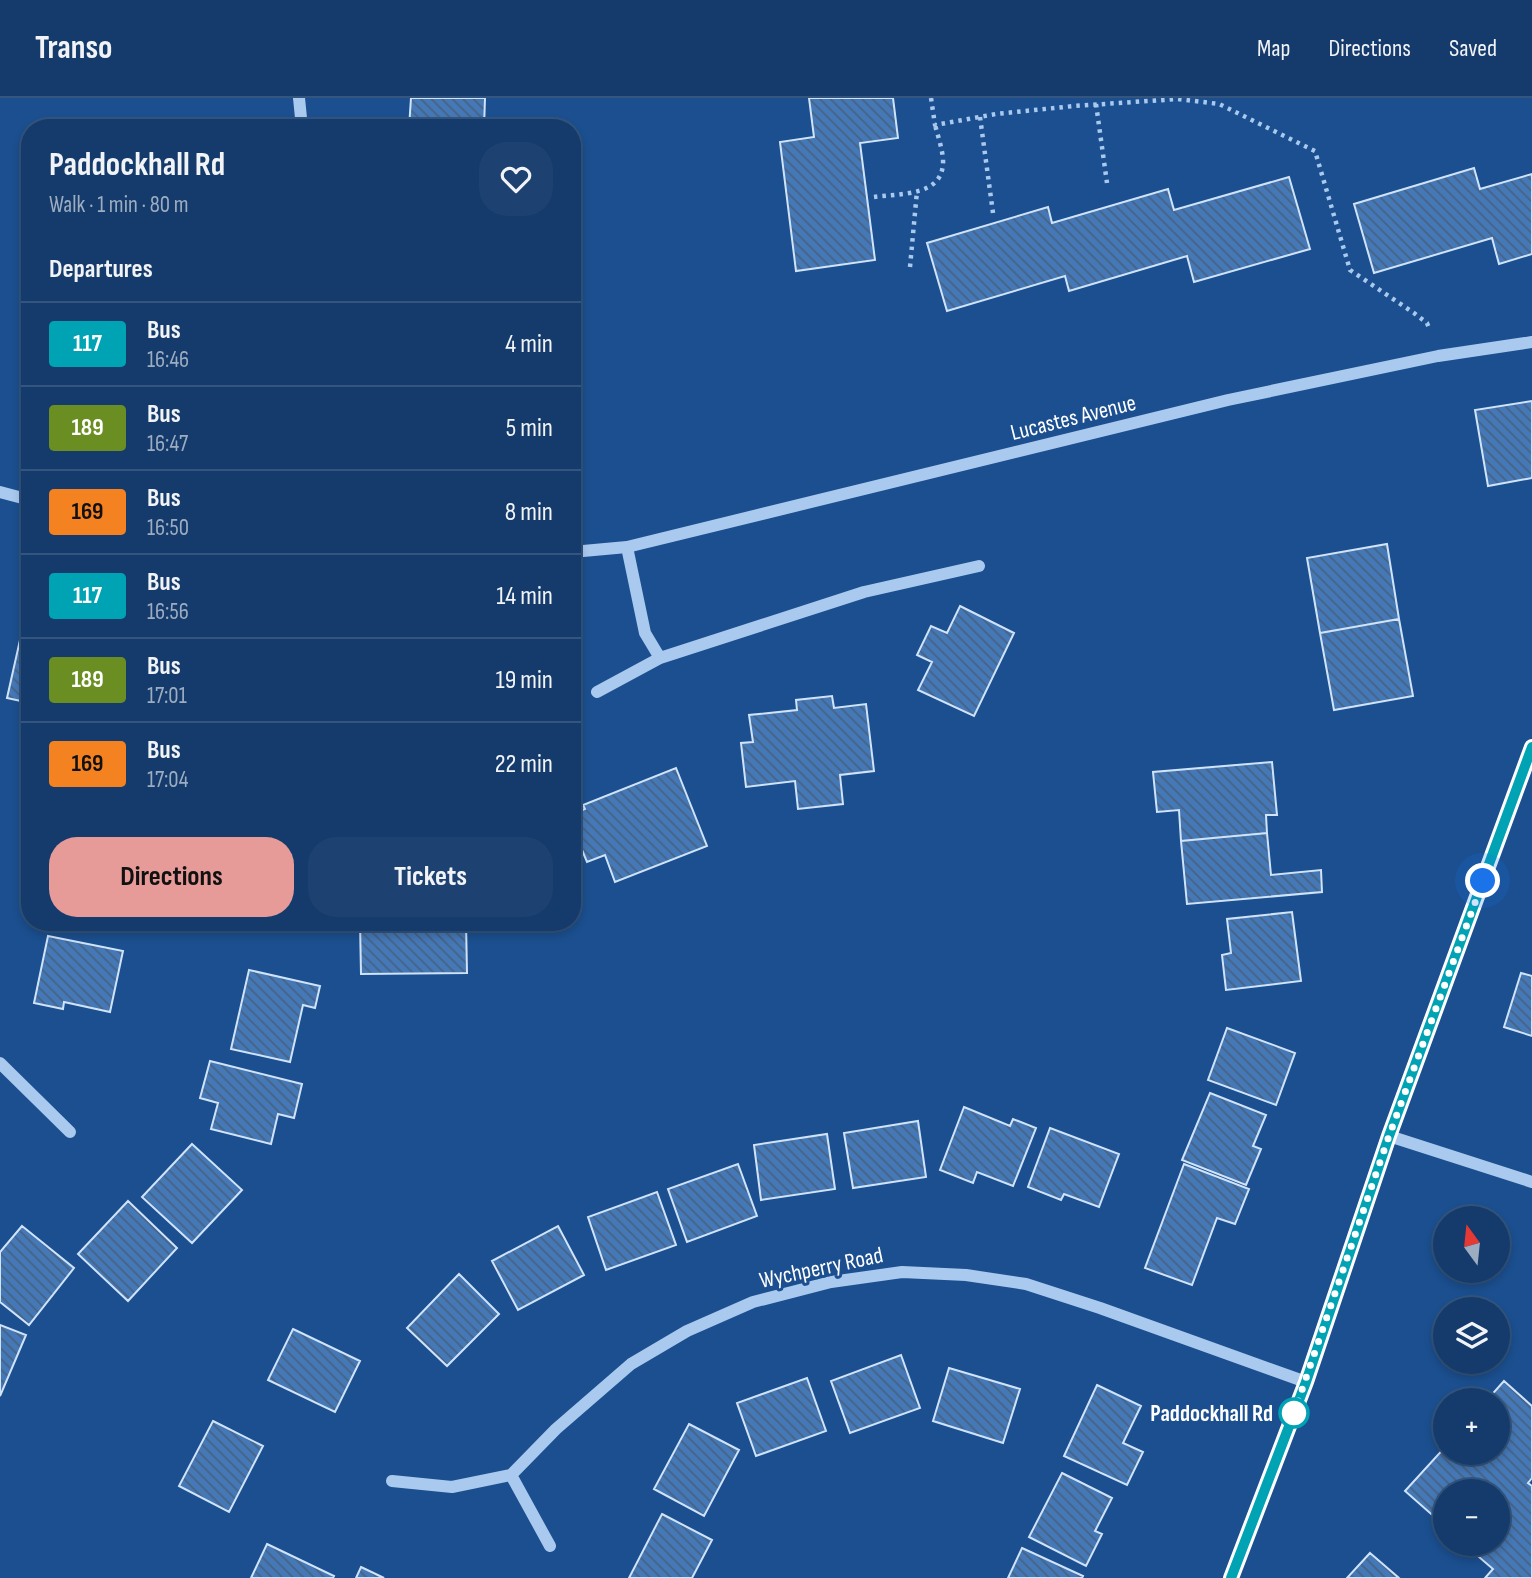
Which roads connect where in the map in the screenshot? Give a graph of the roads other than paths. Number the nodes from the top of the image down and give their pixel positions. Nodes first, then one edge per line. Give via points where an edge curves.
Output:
1 (299, 98) edge
2 (301, 119) edge
3 (1532, 342) edge
4 (0, 492) edge
5 (21, 497) edge
6 (627, 547) junction
7 (581, 551) edge
8 (979, 566) dead end
9 (660, 658) junction
10 (597, 692) dead end
11 (1532, 747) edge
12 (0, 1063) edge
13 (70, 1132) dead end
14 (1389, 1136) junction
15 (1532, 1182) edge
16 (1306, 1382) junction
17 (511, 1475) junction
18 (392, 1481) dead end
19 (550, 1546) dead end
20 (1231, 1578) edge

1 - 2 street
3 - 6 street, Lucastes Avenue via 1438,356 1228,400
4 - 5 street
6 - 7 street, Lucastes Avenue
6 - 9 street via 645,633
8 - 9 street via 864,592
9 - 10 street
11 - 14 street
12 - 13 street
14 - 15 street
14 - 16 street
16 - 17 street, Wychperry Road via 1026,1284 902,1272 831,1282 753,1303 687,1331 631,1364
16 - 20 street
17 - 18 street via 452,1487
17 - 19 street

